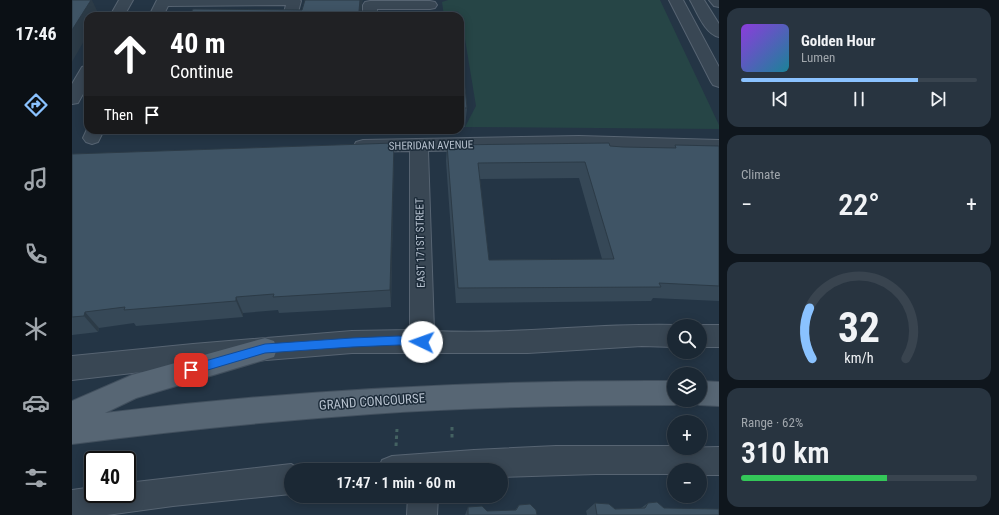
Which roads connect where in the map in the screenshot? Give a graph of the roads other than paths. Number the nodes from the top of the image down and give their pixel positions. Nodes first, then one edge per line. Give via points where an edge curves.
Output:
1 (126, 0) edge
2 (676, 0) edge
3 (697, 0) edge
4 (716, 0) edge
5 (719, 3) edge
6 (430, 7) edge
7 (119, 12) edge
8 (158, 12) edge
9 (291, 12) edge
10 (370, 12) edge
11 (709, 21) junction
12 (719, 33) edge
13 (719, 54) edge
14 (84, 81) edge
15 (719, 81) edge
16 (78, 97) edge
17 (419, 145) junction
18 (719, 146) edge
19 (344, 147) edge
20 (667, 336) edge
21 (707, 336) edge
22 (719, 336) edge
23 (422, 342) junction
24 (265, 349) junction
25 (72, 368) edge
26 (667, 393) edge
27 (707, 393) edge
28 (719, 394) edge
29 (72, 414) edge
30 (72, 430) edge
31 (719, 461) edge
32 (508, 463) edge
33 (284, 480) edge
34 (423, 503) edge
35 (72, 505) edge
36 (422, 515) edge

1 - 7 street
2 - 15 street
3 - 11 street
4 - 5 street
6 - 10 street via 370,5
8 - 9 street via 163,2 294,1
11 - 12 street
11 - 13 street
14 - 16 street
17 - 18 street, SHERIDAN AVENUE via 579,142
17 - 19 street, SHERIDAN AVENUE
17 - 23 street, EAST 171ST STREET
20 - 23 street via 528,342
21 - 22 street
23 - 24 street via 352,342
24 - 25 street
24 - 29 main road via 132,386
26 - 30 main road, GRAND CONCOURSE via 417,398 270,408
27 - 28 main road
31 - 32 street via 568,460
33 - 35 street
34 - 36 street

